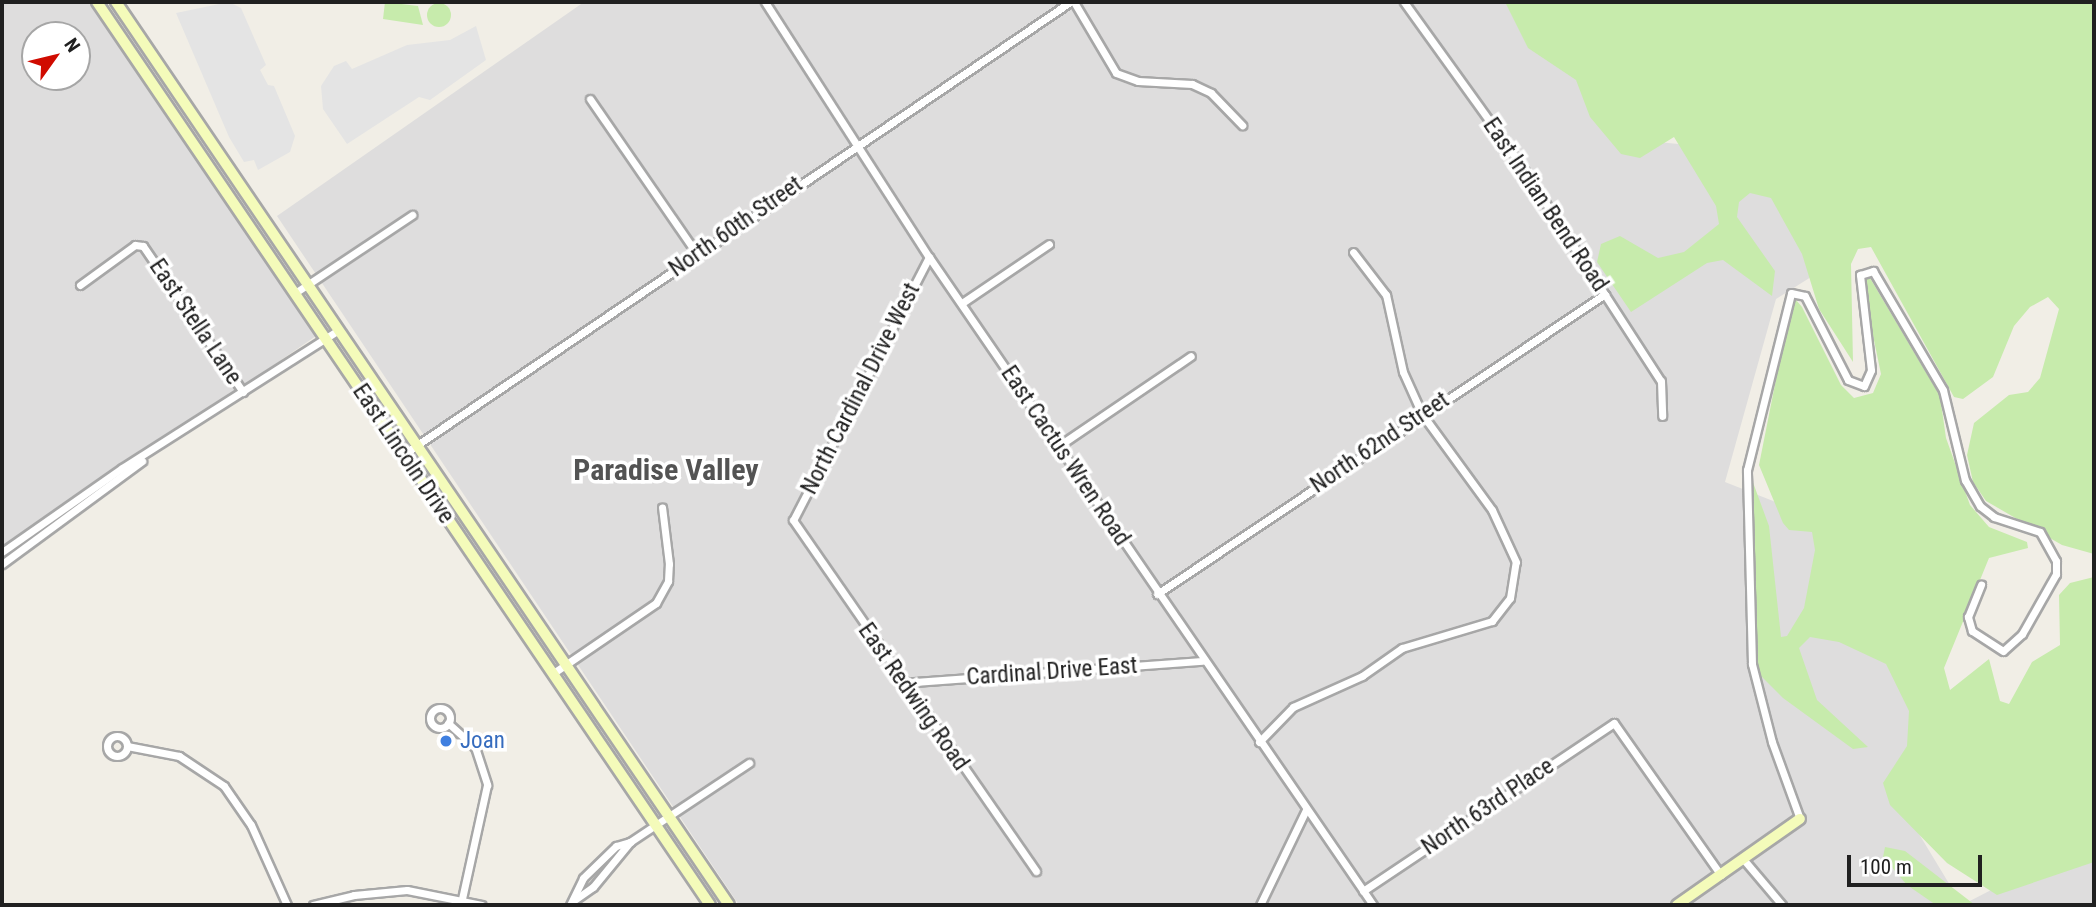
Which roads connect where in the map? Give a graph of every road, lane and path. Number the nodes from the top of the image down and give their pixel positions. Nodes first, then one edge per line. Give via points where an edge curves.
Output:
1 (97, 2) edge
2 (116, 2) edge
3 (765, 2) edge
4 (1072, 2) edge
5 (1404, 2) edge
6 (590, 99) dead end
7 (1242, 125) dead end
8 (858, 143) junction
9 (412, 215) dead end
10 (1049, 244) dead end
11 (1353, 252) dead end
12 (697, 254) junction
13 (929, 257) junction
14 (308, 284) junction
15 (80, 285) dead end
16 (295, 293) junction
17 (1605, 294) junction
18 (962, 303) junction
19 (339, 330) junction
20 (327, 338) junction
21 (1191, 356) dead end
22 (243, 392) junction
23 (1422, 414) junction
24 (1662, 416) dead end
25 (1060, 445) junction
26 (417, 446) junction
27 (404, 454) junction
28 (148, 456) junction
29 (662, 507) dead end
30 (793, 520) joint
31 (483, 544) junction
32 (2, 552) edge
33 (470, 553) junction
34 (2, 564) edge
35 (1981, 584) dead end
36 (1157, 594) junction
37 (1202, 661) junction
38 (566, 665) junction
39 (552, 674) junction
40 (901, 683) junction
41 (448, 723) dead end
42 (1259, 742) junction
43 (127, 746) dead end
44 (749, 763) dead end
45 (1306, 810) junction
46 (668, 816) junction
47 (1800, 819) joint
48 (656, 825) junction
49 (630, 842) junction
50 (1744, 860) junction
51 (1036, 871) dead end
52 (1721, 875) junction
53 (1363, 891) junction
54 (462, 899) junction
55 (571, 903) edge
56 (287, 905) edge
57 (313, 905) edge
58 (482, 905) edge
59 (710, 905) edge
60 (729, 905) edge
61 (1260, 905) edge
62 (1373, 905) edge
63 (1677, 905) edge
64 (1782, 905) edge

1 - 16 main road, East Lincoln Drive
2 - 14 main road, East Lincoln Drive
3 - 8 street, East Cactus Wren Road
4 - 7 street via 1116,73 1138,81 1192,84 1211,93
4 - 8 street, North 60th Street
5 - 17 street, East Indian Bend Road
6 - 12 street
8 - 12 street, North 60th Street
8 - 13 street, East Cactus Wren Road
9 - 14 street
10 - 18 street
11 - 23 street via 1386,295 1403,372
12 - 26 street, North 60th Street
13 - 18 street, East Cactus Wren Road
13 - 30 street, North Cardinal Drive West
14 - 16 street
14 - 19 main road, East Lincoln Drive
15 - 22 street, East Stella Lane via 135,245 142,246
16 - 20 main road, East Lincoln Drive
17 - 23 street, North 62nd Street
17 - 24 street, East Indian Bend Road via 1661,381
18 - 25 street, East Cactus Wren Road
19 - 20 street
19 - 26 main road, East Lincoln Drive
20 - 22 street
20 - 27 main road, East Lincoln Drive
21 - 25 street
22 - 28 street
23 - 36 street, North 62nd Street
23 - 42 street via 1492,510 1516,562 1510,598 1492,621 1402,648 1362,676 1293,707
25 - 36 street, East Cactus Wren Road
26 - 27 street, North 60th Street
26 - 31 main road, East Lincoln Drive
27 - 33 main road, East Lincoln Drive
28 - 32 street
28 - 34 street
29 - 38 street via 669,564 663,591 646,611
30 - 40 street, East Redwing Road
31 - 33 main road
31 - 38 main road, East Lincoln Drive
33 - 39 main road, East Lincoln Drive
35 - 47 street via 1969,617 1972,631 1994,650 2003,651 2022,634 2056,574 2056,561 2040,532 1994,517 1980,506 1965,480 1943,390 1873,271 1860,275 1871,370 1864,386 1848,380 1805,296 1791,293 1747,470 1752,664 1772,742
36 - 37 street, East Cactus Wren Road
37 - 40 street, Cardinal Drive East
37 - 42 street, East Cactus Wren Road
38 - 39 street
38 - 46 main road, East Lincoln Drive
39 - 48 main road, East Lincoln Drive
40 - 51 street, East Redwing Road
41 - 54 street via 475,747 487,785
42 - 45 street, East Cactus Wren Road
43 - 56 street via 179,757 224,786 251,825
44 - 46 street
45 - 53 street, East Cactus Wren Road
45 - 61 street
46 - 48 street
46 - 60 main road, East Lincoln Drive
47 - 50 main road
48 - 49 street
48 - 59 main road, East Lincoln Drive
49 - 55 street via 593,887
49 - 55 street via 616,846 599,861
50 - 52 main road
50 - 64 street
52 - 53 street, North 63rd Place via 1614,723
52 - 63 main road
53 - 62 street, East Cactus Wren Road
54 - 57 street via 380,891
54 - 58 street

